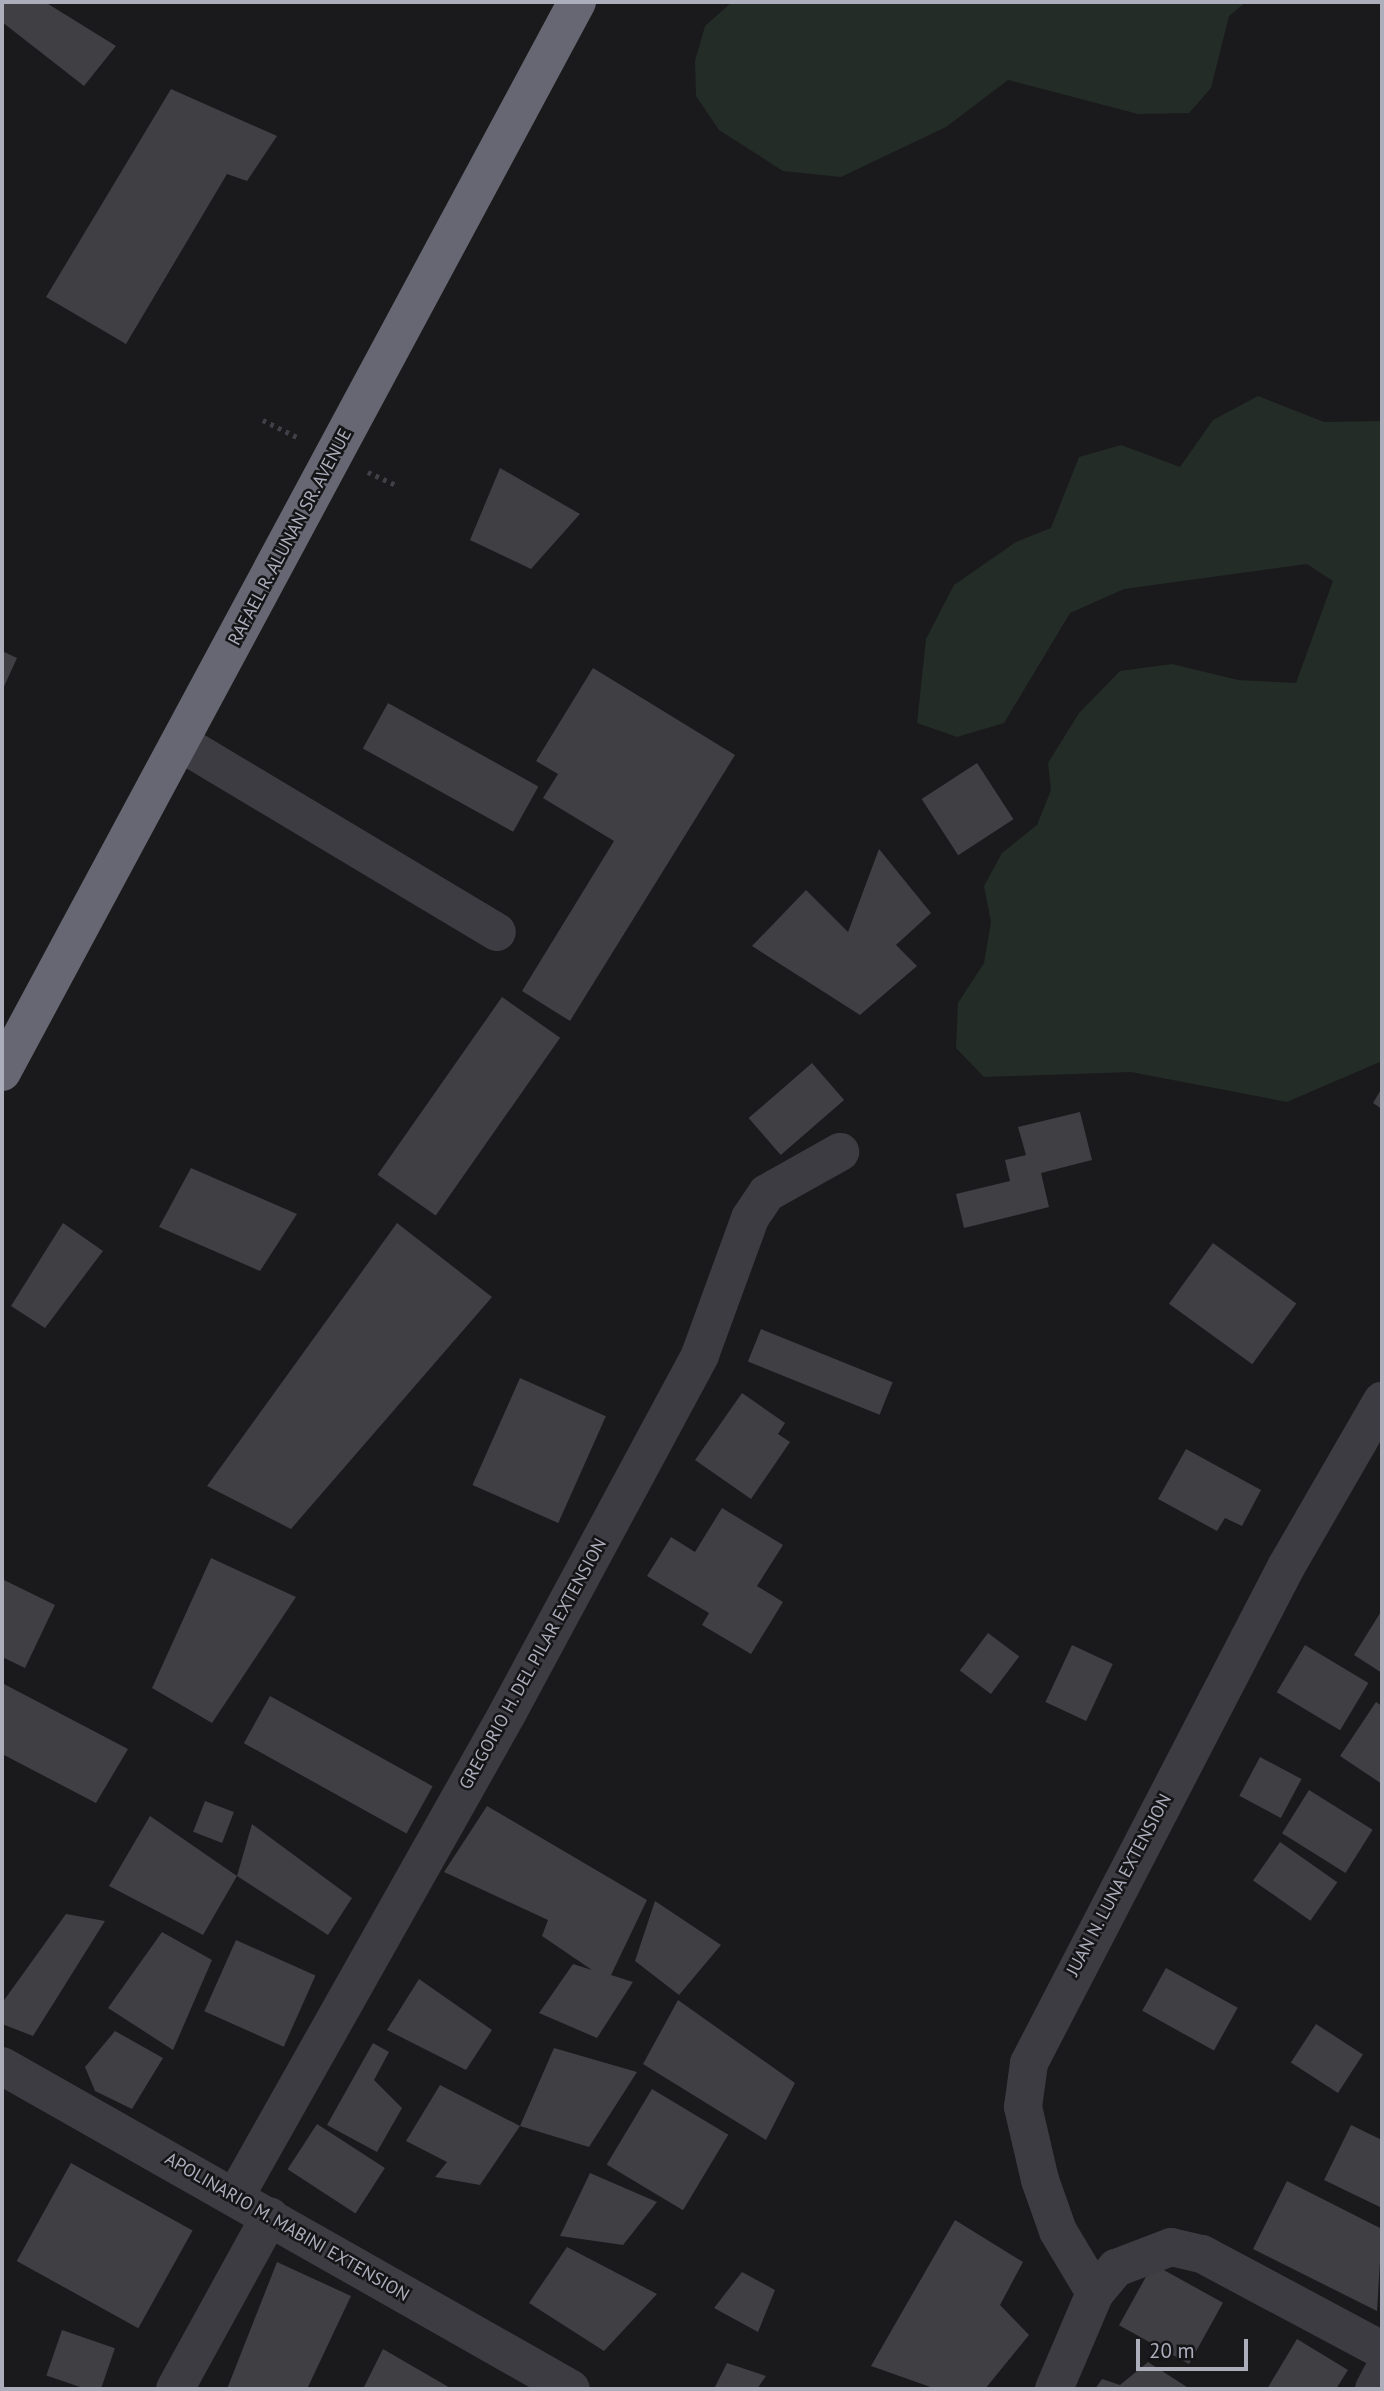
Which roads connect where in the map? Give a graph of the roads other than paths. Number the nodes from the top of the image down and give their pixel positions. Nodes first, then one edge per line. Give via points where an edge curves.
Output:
1 (577, 2) edge
2 (181, 743) junction
3 (498, 932) dead end
4 (2, 1072) edge
5 (839, 1152) dead end
6 (1382, 1402) edge
7 (2, 2066) edge
8 (235, 2197) junction
9 (270, 2216) junction
10 (1096, 2293) junction
11 (1382, 2350) edge
12 (1382, 2374) edge
13 (176, 2389) edge
14 (572, 2389) edge
15 (1054, 2389) edge
16 (1374, 2389) edge

1 - 2 highway, RAFAEL R. ALUNAN SR. AVENUE
2 - 3 street
2 - 4 highway, RAFAEL R. ALUNAN SR. AVENUE
5 - 8 street, GREGORIO H. DEL PILAR EXTENSION via 767,1194 750,1218 700,1354 507,1714
6 - 10 street, JUAN N. LUNA EXTENSION via 1286,1567 1029,2063 1023,2107 1040,2180 1058,2231
7 - 8 street, APOLINARIO M. MABINI EXTENSION
8 - 9 street, APOLINARIO M. MABINI EXTENSION
9 - 13 street
9 - 14 street, APOLINARIO M. MABINI EXTENSION
10 - 11 street via 1116,2268 1171,2247 1202,2254
10 - 15 street
12 - 16 street

